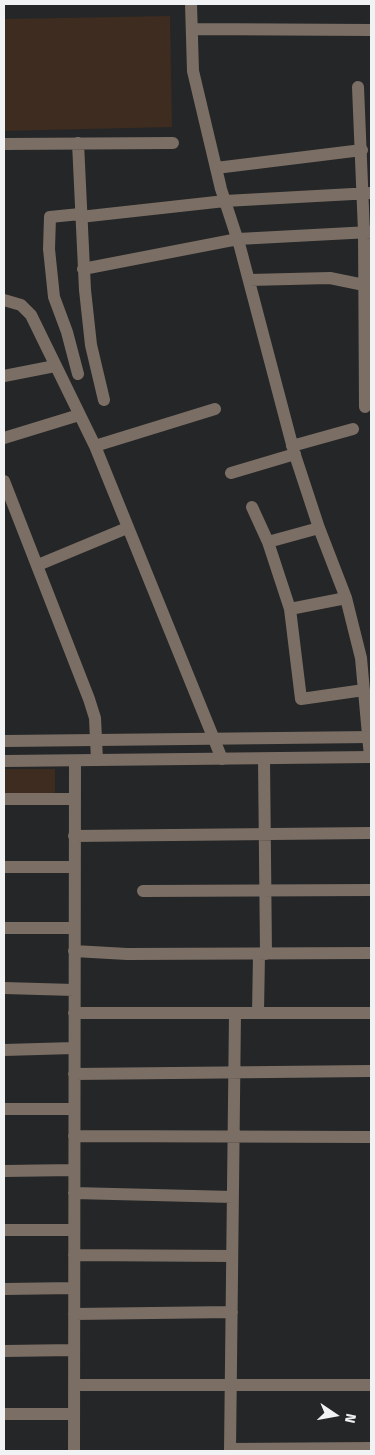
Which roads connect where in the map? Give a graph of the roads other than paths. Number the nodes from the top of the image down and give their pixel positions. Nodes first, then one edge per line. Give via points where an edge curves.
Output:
1 (191, 4) edge
2 (192, 29) junction
3 (371, 30) edge
4 (358, 87) dead end
5 (78, 143) junction
6 (173, 143) dead end
7 (4, 144) edge
8 (365, 152) edge
9 (216, 168) junction
10 (367, 194) edge
11 (225, 201) junction
12 (80, 215) junction
13 (367, 232) edge
14 (238, 238) junction
15 (83, 269) junction
16 (366, 277) edge
17 (249, 280) junction
18 (4, 300) edge
19 (368, 314) edge
20 (56, 366) junction
21 (78, 374) dead end
22 (4, 376) edge
23 (104, 400) dead end
24 (365, 407) dead end
25 (215, 409) dead end
26 (79, 415) junction
27 (354, 429) dead end
28 (4, 438) edge
29 (95, 446) junction
30 (294, 450) junction
31 (230, 473) dead end
32 (4, 480) edge
33 (252, 507) dead end
34 (127, 528) junction
35 (318, 528) junction
36 (268, 542) junction
37 (38, 566) junction
38 (346, 598) junction
39 (290, 609) junction
40 (364, 690) junction
41 (370, 737) edge
42 (213, 738) junction
43 (96, 740) junction
44 (4, 741) edge
45 (370, 757) edge
46 (264, 758) junction
47 (222, 759) junction
48 (75, 760) junction
49 (97, 760) junction
50 (4, 761) edge
51 (4, 799) edge
52 (74, 799) junction
53 (371, 833) edge
54 (265, 834) junction
55 (74, 836) junction
56 (74, 867) junction
57 (4, 868) edge
58 (371, 890) edge
59 (143, 891) dead end
60 (265, 892) junction
61 (4, 928) edge
62 (74, 928) junction
63 (74, 951) junction
64 (371, 953) edge
65 (262, 954) junction
66 (4, 988) edge
67 (74, 990) junction
68 (74, 1013) junction
69 (235, 1013) junction
70 (258, 1013) junction
71 (371, 1013) edge
72 (74, 1048) junction
73 (4, 1050) edge
74 (371, 1071) edge
75 (234, 1072) junction
76 (74, 1074) junction
77 (4, 1109) edge
78 (74, 1109) junction
79 (74, 1136) junction
80 (234, 1136) junction
81 (371, 1137) edge
82 (74, 1170) junction
83 (4, 1171) edge
84 (74, 1193) junction
85 (233, 1197) junction
86 (4, 1230) edge
87 (74, 1230) junction
88 (74, 1254) junction
89 (232, 1256) junction
90 (74, 1288) junction
91 (4, 1290) edge
92 (232, 1312) junction
93 (74, 1314) junction
94 (74, 1350) junction
95 (4, 1351) edge
96 (231, 1384) junction
97 (74, 1385) junction
98 (371, 1385) edge
99 (4, 1414) edge
100 (74, 1414) junction
101 (371, 1448) edge
102 (230, 1450) edge
103 (74, 1451) edge

1 - 2 street
2 - 3 street
2 - 9 street via 193,71
4 - 8 street
5 - 6 street
5 - 7 street
5 - 12 street
8 - 9 street
8 - 10 street
9 - 11 street
10 - 11 street
10 - 13 street
11 - 12 street
11 - 14 street
12 - 15 street
12 - 21 street via 50,217 49,249 54,297
13 - 14 street
13 - 16 street
14 - 15 street
14 - 17 street
15 - 23 street via 91,345
16 - 17 street
16 - 19 street
17 - 30 street
18 - 20 street via 26,308
19 - 24 street
20 - 22 street
20 - 26 street
25 - 29 street
26 - 28 street
26 - 29 street
27 - 30 street
29 - 34 street
30 - 31 street
30 - 35 street
32 - 37 street
33 - 36 street
34 - 37 street
34 - 42 street
35 - 36 street
35 - 38 street
36 - 39 street
37 - 43 street via 89,699 95,718
38 - 39 street
38 - 40 street via 361,658
39 - 40 street via 301,699
40 - 41 street
41 - 42 street
41 - 45 street
42 - 43 street
42 - 47 street
43 - 44 street
43 - 49 street
45 - 46 street
46 - 47 street
46 - 54 street
47 - 49 street
48 - 49 street
48 - 50 street
48 - 52 street
51 - 52 street
52 - 55 street
53 - 54 street
54 - 55 street
54 - 60 street
55 - 56 street
56 - 57 street
56 - 62 street
58 - 60 street
59 - 60 street
60 - 65 street
61 - 62 street
62 - 63 street
63 - 65 street
63 - 67 street
64 - 65 street
65 - 70 street
66 - 67 street
67 - 68 street
68 - 69 street
68 - 72 street
69 - 70 street
69 - 75 street
70 - 71 street
72 - 73 street
72 - 76 street
74 - 75 street
75 - 76 street
75 - 80 street
76 - 78 street
77 - 78 street
78 - 79 street
79 - 80 street
79 - 82 street
80 - 81 street
80 - 85 street
82 - 83 street
82 - 84 street
84 - 85 street
84 - 87 street
85 - 89 street
86 - 87 street
87 - 88 street
88 - 89 street
88 - 90 street
89 - 92 street
90 - 91 street
90 - 93 street
92 - 93 street
92 - 96 street
93 - 94 street
94 - 95 street
94 - 97 street
96 - 97 street
96 - 98 street
96 - 102 street
97 - 100 street
99 - 100 street
100 - 103 street
101 - 102 street

